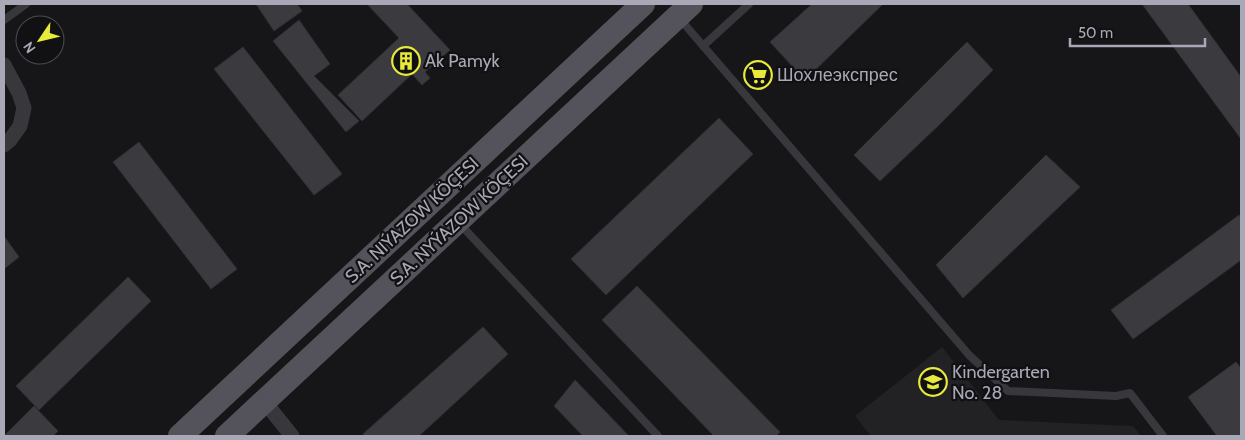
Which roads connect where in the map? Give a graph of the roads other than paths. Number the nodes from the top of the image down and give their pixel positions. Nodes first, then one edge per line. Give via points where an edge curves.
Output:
1 (26, 4) edge
2 (643, 4) edge
3 (749, 4) edge
4 (684, 10) edge
5 (4, 20) edge
6 (703, 46) junction
7 (4, 65) edge
8 (4, 145) edge
9 (458, 221) junction
10 (264, 402) junction
11 (180, 436) edge
12 (227, 436) edge
13 (292, 436) edge
14 (658, 436) edge
15 (1163, 436) edge

1 - 5 lane
2 - 11 main road, S.A. NIÝAZOW KÖÇESI
3 - 6 lane
4 - 6 lane
4 - 9 main road, S.A. NYÝAZOW KÖÇESI
6 - 15 lane via 969,355 1008,391 1116,396 1130,393
7 - 8 street via 24,108 20,126
9 - 10 main road, S.A. NYÝAZOW KÖÇESI
9 - 14 lane
10 - 12 main road, S.A. NYÝAZOW KÖÇESI
10 - 13 street

